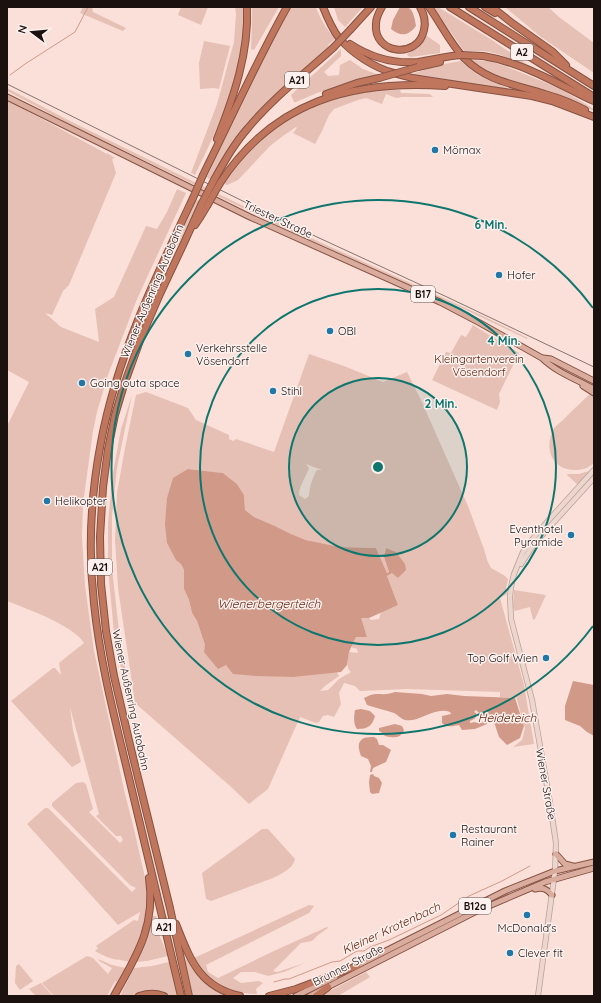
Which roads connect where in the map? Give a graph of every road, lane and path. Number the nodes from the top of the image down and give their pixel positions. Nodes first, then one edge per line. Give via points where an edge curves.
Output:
1 (247, 7) edge
2 (287, 7) edge
3 (323, 7) edge
4 (371, 7) edge
5 (382, 7) edge
6 (420, 7) edge
7 (429, 7) edge
8 (450, 7) edge
9 (469, 7) edge
10 (486, 7) edge
11 (492, 7) edge
12 (512, 23) junction
13 (330, 24) junction
14 (445, 59) junction
15 (573, 72) junction
16 (594, 86) edge
17 (474, 87) junction
18 (7, 97) edge
19 (594, 97) edge
20 (594, 101) edge
21 (594, 114) edge
22 (594, 117) edge
23 (203, 175) junction
24 (217, 181) junction
25 (205, 204) junction
26 (184, 243) junction
27 (542, 358) junction
28 (594, 381) edge
29 (581, 382) junction
30 (594, 388) edge
31 (594, 393) edge
32 (594, 470) edge
33 (594, 478) edge
34 (514, 574) junction
35 (144, 840) junction
36 (556, 854) junction
37 (594, 862) edge
38 (574, 866) junction
39 (594, 868) edge
40 (555, 871) junction
41 (554, 879) junction
42 (519, 894) junction
43 (552, 895) junction
44 (170, 908) junction
45 (357, 966) junction
46 (129, 969) junction
47 (328, 987) junction
48 (114, 996) edge
49 (118, 996) edge
50 (139, 996) edge
51 (164, 996) edge
52 (181, 996) edge
53 (190, 996) edge
54 (240, 996) edge
55 (269, 996) edge
56 (296, 996) edge
57 (310, 996) edge
58 (316, 996) edge
59 (538, 996) edge

1 - 23 highway via 247,36 240,75
2 - 23 highway, Wiener Außenring Autobahn / A21 via 256,64
3 - 13 highway
4 - 24 highway, A21, bridge via 333,48 261,113 231,151
5 - 6 highway via 376,25 378,37 388,47 400,51 412,47 422,38 425,24
7 - 21 highway via 455,48 475,67 501,81 544,93
8 - 19 highway, A2
9 - 15 highway, A2
10 - 12 highway
11 - 12 highway
12 - 15 highway via 553,52
13 - 14 highway via 350,44 381,59 405,62
13 - 17 highway via 339,38 357,54 378,67 412,78
14 - 20 highway, bridge via 458,58 461,55 494,58 533,71
14 - 24 highway, bridge via 357,84 309,101 289,112 254,139
15 - 16 highway, A2
17 - 22 highway via 532,96
17 - 24 highway via 378,87 324,98 274,125 242,153
18 - 27 main road, Triester Straße / B17 via 256,220 440,302
23 - 35 highway, Wiener Außenring Autobahn / A21, bridge via 142,310 122,363 100,443 93,503 91,552 97,628 113,710
24 - 25 highway, bridge
25 - 26 highway, Wiener Außenring Autobahn / A21
25 - 26 highway
26 - 44 highway, Wiener Außenring Autobahn / A21 via 141,338 115,415 103,487 100,537 101,584 114,676
27 - 28 main road, Triester Straße / B17 via 551,359
27 - 29 main road, Triester Straße / B17
29 - 30 main road, Triester Straße / B17
29 - 31 main road
32 - 34 main road, Wiener Straße via 530,542
33 - 34 main road, Wiener Straße via 534,544
34 - 36 main road, Wiener Straße via 510,615 532,700
35 - 46 highway via 151,890 150,913 144,937
35 - 52 highway, Wiener Außenring Autobahn / A21
36 - 38 main road via 565,864
36 - 40 main road, Wiener Straße
37 - 38 main road, B12a
38 - 40 main road, B12a
39 - 41 main road, Brunner Straße / B12a
40 - 41 main road, Wiener Straße
40 - 45 main road, Brunner Straße / B12a via 505,891
41 - 42 main road, Brunner Straße / B12a
41 - 43 main road, Wiener Straße
42 - 43 main road via 542,888
42 - 47 main road, Brunner Straße / B12a via 477,911
43 - 59 main road, Wiener Straße
44 - 53 highway, Wiener Außenring Autobahn / A21
44 - 54 highway via 185,948 200,974 221,990
45 - 55 highway via 296,989
45 - 56 main road, Brunner Straße / B12a
46 - 48 highway
46 - 49 highway
47 - 57 main road, Brunner Straße / B12a
47 - 58 highway
50 - 51 highway via 150,993

